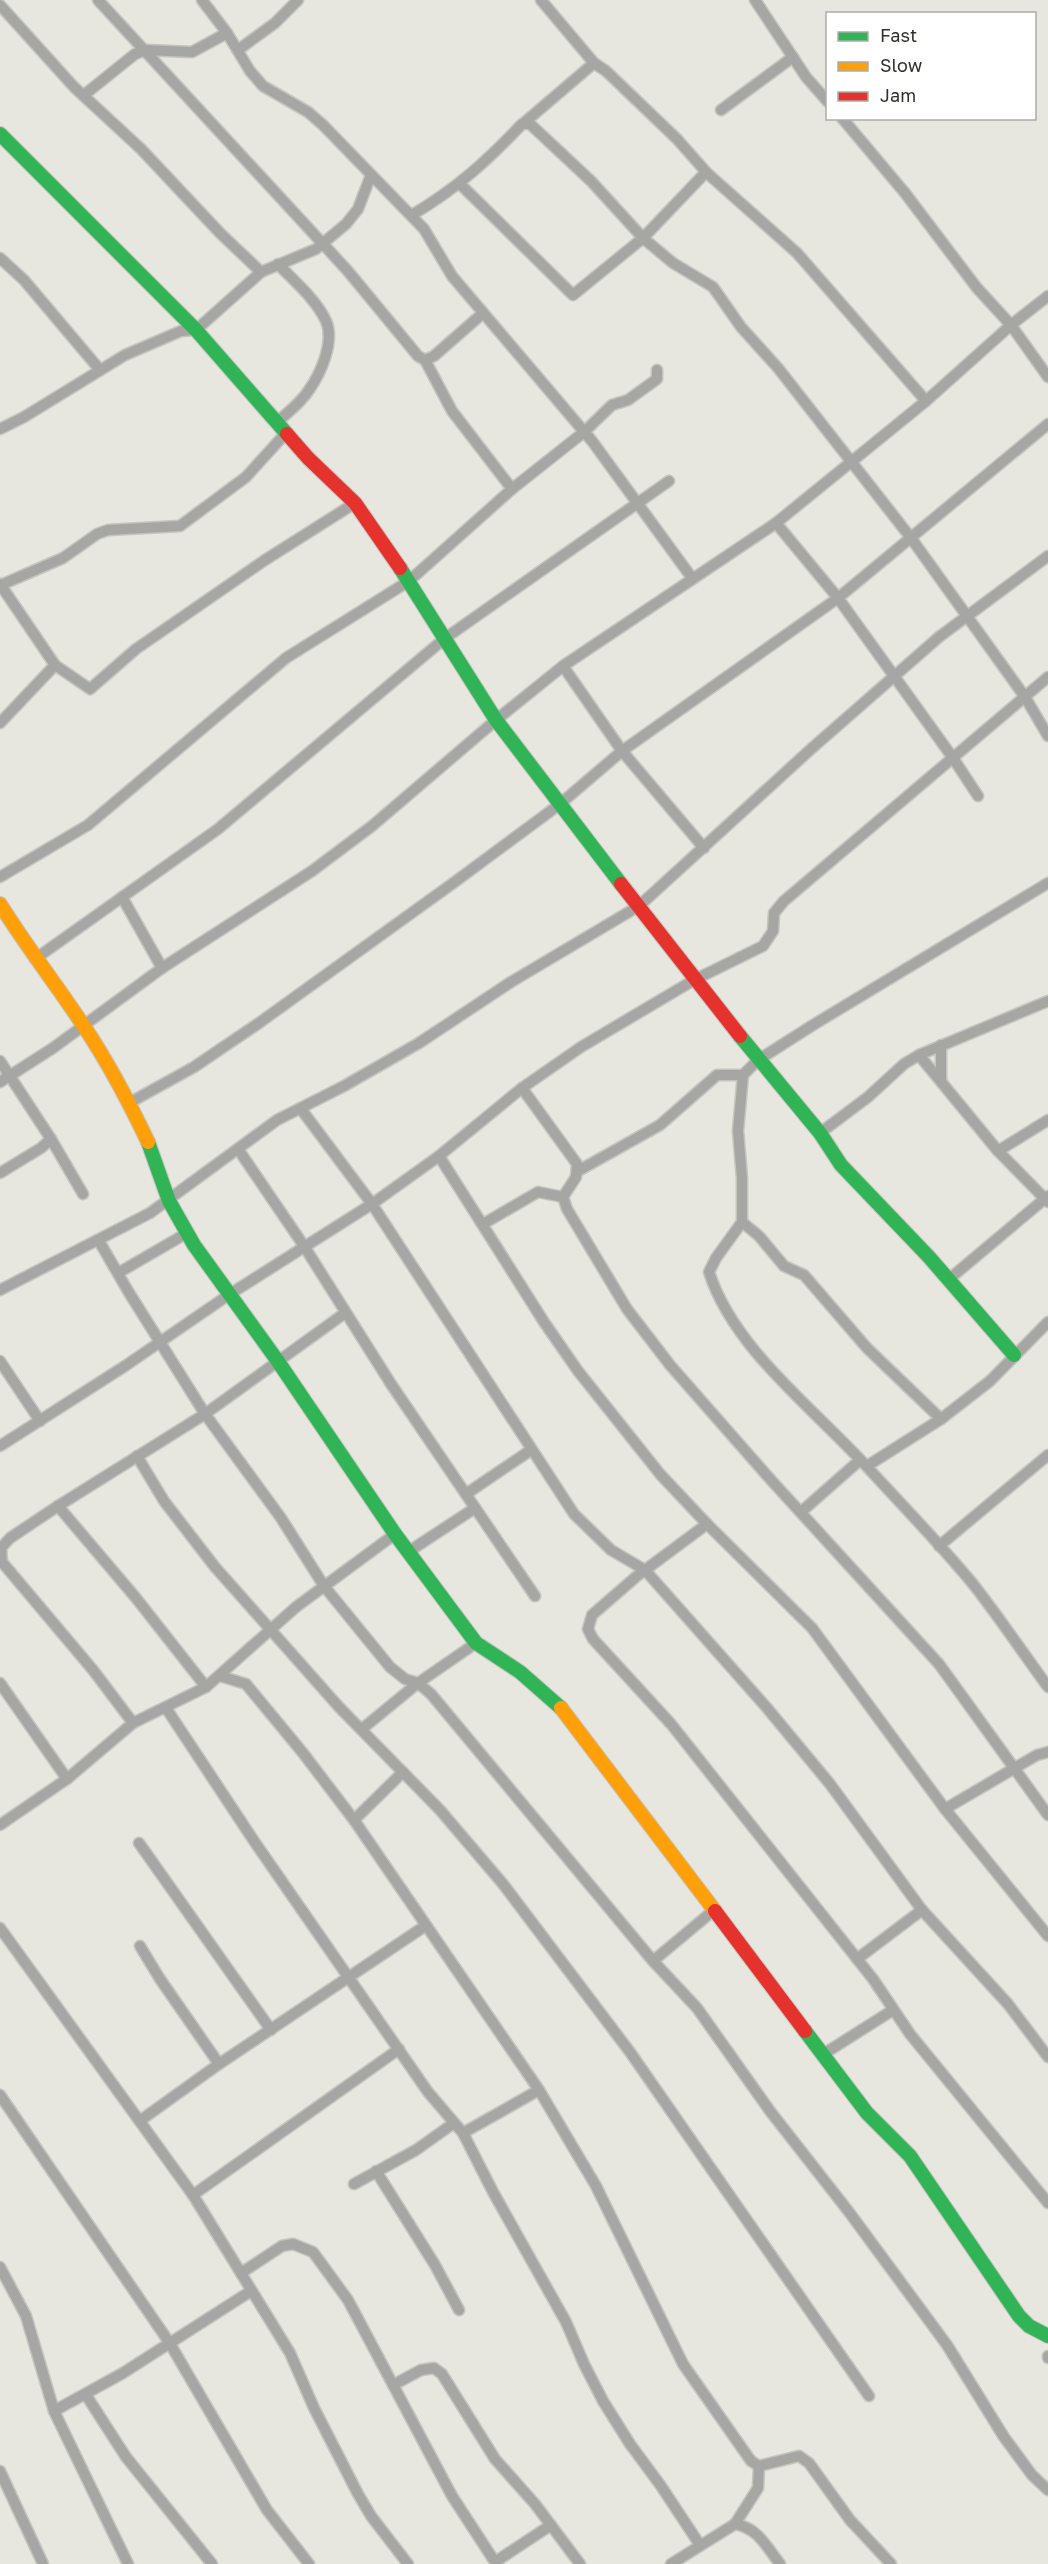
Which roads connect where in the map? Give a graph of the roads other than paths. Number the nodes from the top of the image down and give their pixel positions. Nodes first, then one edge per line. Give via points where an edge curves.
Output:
1 (98, 0) edge
2 (202, 0) edge
3 (298, 0) edge
4 (541, 0) edge
5 (755, 0) edge
6 (0, 5) edge
7 (228, 33) junction
8 (146, 50) junction
9 (238, 50) junction
10 (793, 57) junction
11 (594, 63) junction
12 (84, 95) junction
13 (826, 99) edge
14 (721, 110) dead end
15 (844, 120) edge
16 (525, 123) junction
17 (0, 134) edge
18 (706, 172) junction
19 (371, 176) junction
20 (460, 184) junction
21 (412, 215) junction
22 (643, 238) junction
23 (323, 244) junction
24 (0, 258) edge
25 (278, 264) junction
26 (261, 272) junction
27 (1048, 296) edge
28 (482, 314) junction
29 (1011, 325) junction
30 (196, 330) junction
31 (425, 360) junction
32 (100, 370) junction
33 (657, 370) dead end
34 (1048, 377) edge
35 (926, 401) junction
36 (1048, 424) edge
37 (0, 429) edge
38 (281, 429) junction
39 (584, 432) junction
40 (851, 463) junction
41 (669, 481) dead end
42 (512, 489) junction
43 (355, 503) junction
44 (637, 503) junction
45 (776, 523) junction
46 (911, 538) junction
47 (1046, 561) edge
48 (692, 578) junction
49 (410, 581) junction
50 (0, 585) edge
51 (838, 598) junction
52 (968, 616) junction
53 (444, 639) junction
54 (55, 665) junction
55 (563, 666) junction
56 (1048, 677) edge
57 (894, 678) junction
58 (1025, 697) junction
59 (496, 720) junction
60 (0, 723) edge
61 (1048, 736) edge
62 (622, 751) junction
63 (953, 758) junction
64 (978, 796) dead end
65 (560, 804) junction
66 (704, 848) junction
67 (0, 878) edge
68 (1048, 883) edge
69 (122, 897) junction
70 (0, 904) edge
71 (639, 906) junction
72 (35, 959) junction
73 (162, 968) junction
74 (694, 980) junction
75 (1048, 1001) edge
76 (84, 1026) junction
77 (941, 1045) junction
78 (919, 1055) junction
79 (758, 1060) junction
80 (0, 1061) edge
81 (743, 1075) junction
82 (5, 1079) edge
83 (941, 1080) junction
84 (522, 1088) junction
85 (129, 1103) junction
86 (301, 1109) junction
87 (1048, 1120) edge
88 (819, 1133) junction
89 (51, 1139) junction
90 (238, 1149) junction
91 (998, 1151) junction
92 (440, 1156) junction
93 (578, 1171) junction
94 (0, 1173) edge
95 (83, 1194) dead end
96 (563, 1197) junction
97 (1047, 1199) edge
98 (169, 1201) junction
99 (372, 1204) junction
100 (742, 1222) junction
101 (483, 1224) junction
102 (187, 1233) junction
103 (99, 1241) junction
104 (304, 1246) junction
105 (118, 1273) junction
106 (948, 1280) junction
107 (0, 1290) edge
108 (230, 1294) junction
109 (345, 1313) junction
110 (1048, 1322) edge
111 (160, 1343) junction
112 (1014, 1355) junction
113 (277, 1360) junction
114 (0, 1361) edge
115 (205, 1413) junction
116 (941, 1419) junction
117 (40, 1421) junction
118 (0, 1446) edge
119 (531, 1450) junction
120 (1048, 1455) edge
121 (137, 1456) junction
122 (864, 1463) junction
123 (466, 1494) junction
124 (58, 1506) junction
125 (475, 1508) junction
126 (801, 1512) junction
127 (707, 1524) junction
128 (395, 1534) junction
129 (939, 1545) junction
130 (408, 1552) junction
131 (645, 1570) junction
132 (324, 1586) junction
133 (535, 1596) dead end
134 (271, 1628) junction
135 (476, 1643) junction
136 (220, 1676) junction
137 (0, 1683) edge
138 (418, 1683) junction
139 (206, 1687) junction
140 (1048, 1688) edge
141 (166, 1708) junction
142 (134, 1723) junction
143 (362, 1729) junction
144 (1048, 1752) edge
145 (1013, 1769) junction
146 (403, 1772) junction
147 (67, 1779) junction
148 (945, 1809) junction
149 (1048, 1815) edge
150 (354, 1820) junction
151 (0, 1825) edge
152 (139, 1843) dead end
153 (922, 1910) junction
154 (714, 1911) junction
155 (425, 1926) junction
156 (0, 1928) edge
157 (1048, 1936) edge
158 (140, 1946) dead end
159 (857, 1959) junction
160 (652, 1961) junction
161 (349, 1977) junction
162 (893, 2010) junction
163 (271, 2030) junction
164 (399, 2049) junction
165 (822, 2055) junction
166 (1048, 2057) edge
167 (219, 2064) junction
168 (538, 2090) junction
169 (0, 2095) edge
170 (141, 2120) junction
171 (454, 2123) junction
172 (463, 2133) junction
173 (376, 2171) junction
174 (354, 2184) dead end
175 (193, 2195) junction
176 (1048, 2203) edge
177 (0, 2267) edge
178 (241, 2273) junction
179 (251, 2291) junction
180 (459, 2310) dead end
181 (1048, 2336) edge
182 (169, 2342) junction
183 (393, 2385) junction
184 (86, 2395) junction
185 (869, 2396) dead end
186 (54, 2411) junction
187 (759, 2466) junction
188 (0, 2471) edge
189 (1048, 2490) edge
190 (735, 2524) junction
191 (552, 2525) junction
192 (700, 2546) junction
193 (43, 2564) edge
194 (128, 2564) edge
195 (212, 2564) edge
196 (309, 2564) edge
197 (408, 2564) edge
198 (580, 2564) edge
199 (671, 2564) edge
200 (780, 2564) edge
201 (891, 2564) edge

1 - 8 street
2 - 7 street
3 - 9 street
4 - 11 street
5 - 10 street
6 - 12 street
7 - 8 street via 192,52
7 - 9 street
8 - 12 street via 135,54
8 - 23 street
9 - 19 street via 263,86 308,112
10 - 13 street
10 - 14 street
11 - 16 street
11 - 18 street via 677,139
12 - 26 street
15 - 29 street
16 - 20 street
16 - 22 street via 591,181
17 - 30 street
18 - 22 street
18 - 35 street via 797,253
19 - 21 street
19 - 23 street via 358,209
20 - 21 street
20 - 22 street via 573,295
21 - 28 street
22 - 40 street via 673,264 712,286
23 - 25 street via 309,254
23 - 31 street
24 - 32 street via 24,280
25 - 26 street
25 - 38 street via 320,310 329,334 328,347 309,390
26 - 30 street
27 - 29 street
28 - 31 street
28 - 39 street
29 - 34 street
29 - 35 street
30 - 32 street via 181,331
30 - 38 street
31 - 42 street via 452,411
32 - 37 street
33 - 39 street via 657,379 628,400 612,405
35 - 40 street
36 - 46 street
38 - 43 street
38 - 50 street via 246,477 180,526 108,530 63,558
39 - 42 street
39 - 44 street
40 - 45 street
40 - 46 street
41 - 44 street
42 - 49 street
43 - 49 street
43 - 54 street via 136,649 90,688
44 - 48 street
44 - 53 street
45 - 48 street
45 - 51 street
46 - 51 street
46 - 52 street
47 - 52 street
48 - 55 street
49 - 53 street
49 - 67 street via 286,658 96,819
50 - 54 street
51 - 57 street
51 - 62 street
52 - 57 street
52 - 58 street
53 - 59 street
53 - 69 street via 218,829
54 - 60 street
55 - 59 street
55 - 62 street
56 - 58 street
57 - 63 street
57 - 66 street
58 - 61 street
58 - 63 street
59 - 65 street
59 - 73 street via 321,865
62 - 65 street
62 - 66 street
63 - 64 street
63 - 74 street via 784,901 774,913 773,932 763,946
65 - 71 street
65 - 85 street via 259,1023
66 - 71 street
68 - 79 street
69 - 72 street
69 - 73 street
70 - 72 street
71 - 74 street
71 - 86 street via 418,1043
72 - 76 street
73 - 76 street
74 - 79 street
74 - 84 street via 581,1047
75 - 77 street
76 - 82 street
76 - 85 street
77 - 78 street
77 - 83 street
78 - 83 street
78 - 88 street
79 - 81 street
79 - 88 street
80 - 82 street
81 - 93 street via 717,1075 660,1125
81 - 100 street via 738,1131
82 - 89 street
83 - 91 street
84 - 92 street
84 - 93 street via 570,1152
85 - 98 street via 152,1149
86 - 90 street via 278,1120
86 - 99 street
87 - 91 street
88 - 106 street via 841,1165
89 - 94 street
89 - 95 street
90 - 98 street
90 - 104 street
91 - 97 street
92 - 99 street
92 - 101 street
93 - 96 street
96 - 101 street via 538,1192
96 - 126 street via 627,1308 677,1374
97 - 106 street
98 - 102 street
98 - 103 street
99 - 104 street
99 - 119 street
100 - 116 street via 784,1266 804,1275 867,1348
100 - 122 street via 709,1272 714,1288 754,1348 790,1392
101 - 127 street via 578,1371 660,1474
102 - 105 street
102 - 108 street
103 - 105 street
103 - 107 street
104 - 108 street
104 - 109 street
105 - 111 street
106 - 112 street
108 - 111 street
108 - 113 street
109 - 113 street
109 - 123 street
110 - 112 street
111 - 115 street
111 - 117 street
112 - 116 street via 990,1381
113 - 115 street
113 - 128 street
114 - 117 street
115 - 121 street
115 - 132 street via 281,1518
116 - 122 street
117 - 118 street
119 - 123 street
119 - 131 street via 574,1514 611,1550
120 - 129 street
121 - 124 street
121 - 134 street via 187,1533
122 - 126 street
122 - 129 street
123 - 125 street
124 - 139 street
124 - 142 street via 10,1538 1,1548 2,1562
125 - 130 street
125 - 133 street
126 - 145 street via 939,1664
127 - 131 street
127 - 148 street via 812,1628
128 - 130 street
128 - 132 street
129 - 140 street
130 - 135 street
131 - 153 street via 804,1752
131 - 159 street via 592,1615 588,1629 593,1639 671,1724
132 - 134 street
132 - 138 street via 390,1667
134 - 136 street
134 - 143 street
135 - 138 street
135 - 154 street via 520,1672 556,1703
136 - 139 street
136 - 150 street via 246,1684 256,1693
137 - 147 street
138 - 143 street
138 - 160 street
139 - 141 street
141 - 142 street
141 - 161 street
142 - 147 street
143 - 146 street
144 - 145 street
145 - 148 street
145 - 149 street
146 - 150 street
146 - 185 street via 503,1884 630,2052
147 - 151 street
148 - 157 street
150 - 155 street
152 - 163 street
153 - 159 street
153 - 166 street via 1008,2004
154 - 160 street
154 - 165 street
155 - 161 street
155 - 168 street
156 - 170 street
158 - 167 street
159 - 162 street
160 - 189 street via 697,2008 947,2345 1032,2475
161 - 163 street
161 - 164 street
162 - 165 street
162 - 176 street
163 - 167 street
164 - 171 street
164 - 175 street
165 - 181 street via 867,2113 910,2156 1019,2316
167 - 170 street
168 - 172 street
168 - 187 street via 596,2186 683,2364 751,2461
169 - 182 street
170 - 175 street
171 - 172 street
171 - 173 street via 416,2150
172 - 192 street via 566,2322 603,2401
173 - 174 street
173 - 180 street
175 - 178 street
177 - 186 street via 26,2316
178 - 179 street
178 - 183 street via 282,2246 293,2244 313,2252 348,2300
179 - 182 street
179 - 197 street via 290,2353 358,2494
182 - 184 street
182 - 196 street via 259,2498
183 - 191 street via 421,2370 434,2368 442,2374 495,2459
183 - 191 street via 452,2496 495,2562
184 - 186 street
184 - 195 street via 126,2457
186 - 194 street
187 - 190 street via 758,2488
187 - 201 street via 799,2457 809,2463 850,2520
188 - 193 street
190 - 192 street
190 - 200 street via 748,2526 756,2533
191 - 198 street
192 - 199 street

